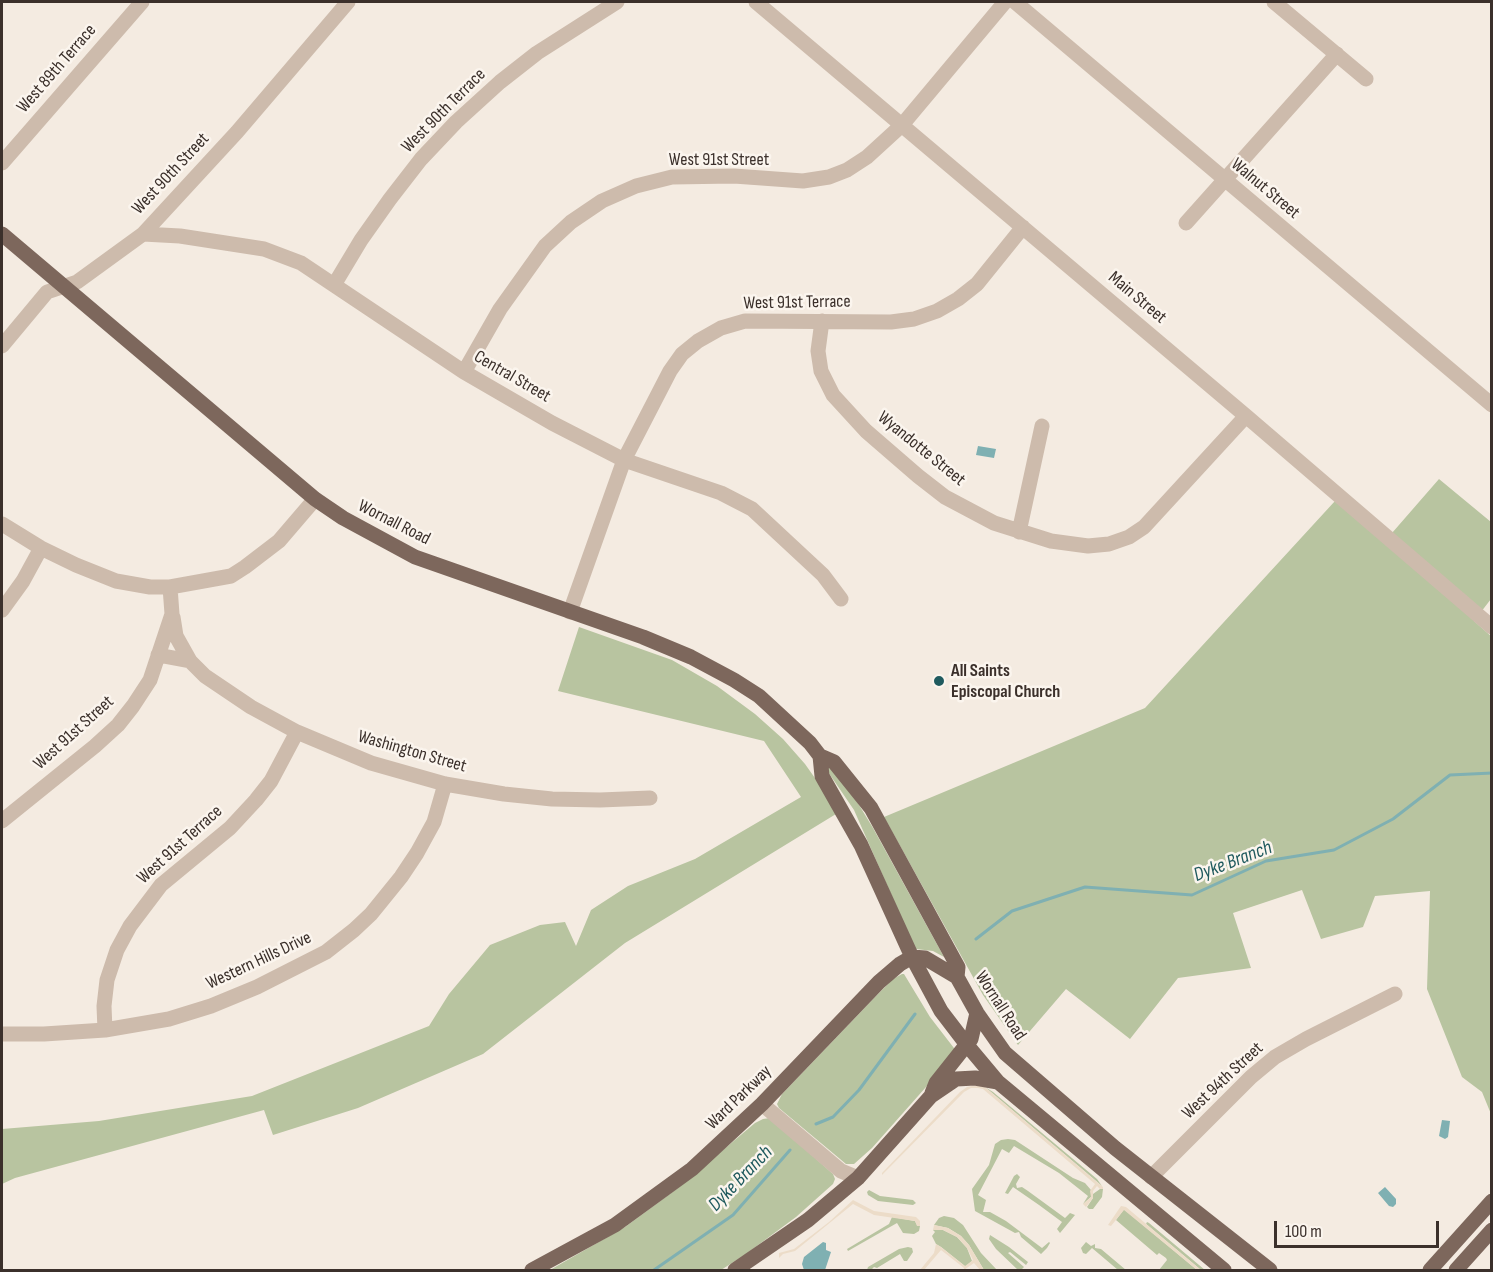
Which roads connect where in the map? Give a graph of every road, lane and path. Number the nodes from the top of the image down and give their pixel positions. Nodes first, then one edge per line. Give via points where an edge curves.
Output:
1 (141, 2) edge
2 (348, 2) edge
3 (617, 2) edge
4 (756, 2) edge
5 (1005, 2) edge
6 (1015, 2) edge
7 (1274, 2) edge
8 (1337, 54) junction
9 (1366, 79) dead end
10 (902, 125) junction
11 (2, 163) edge
12 (1223, 180) junction
13 (1186, 223) dead end
14 (1023, 227) junction
15 (2, 234) edge
16 (142, 234) junction
17 (334, 285) junction
18 (63, 286) junction
19 (822, 321) junction
20 (2, 346) edge
21 (465, 372) junction
22 (1491, 405) edge
23 (1246, 416) junction
24 (1042, 426) dead end
25 (624, 460) junction
26 (315, 499) junction
27 (2, 524) edge
28 (1019, 532) junction
29 (41, 548) junction
30 (170, 587) junction
31 (840, 599) dead end
32 (2, 610) edge
33 (570, 612) junction
34 (172, 614) junction
35 (1491, 627) edge
36 (158, 655) junction
37 (190, 661) junction
38 (297, 732) junction
39 (820, 756) junction
40 (445, 784) junction
41 (650, 798) dead end
42 (2, 821) edge
43 (912, 957) junction
44 (957, 977) junction
45 (1395, 994) dead end
46 (977, 1013) junction
47 (105, 1030) junction
48 (2, 1034) edge
49 (967, 1045) junction
50 (998, 1082) junction
51 (931, 1096) junction
52 (762, 1104) junction
53 (1151, 1177) junction
54 (858, 1178) junction
55 (1491, 1201) edge
56 (1491, 1230) edge
57 (1272, 1269) edge
58 (532, 1270) edge
59 (735, 1270) edge
60 (1224, 1270) edge
61 (1430, 1270) edge
62 (1456, 1270) edge

1 - 11 street, West 89th Terrace
2 - 16 street, West 90th Street via 237,132
3 - 17 street, West 90th Terrace via 537,53 456,122 390,198
4 - 10 street, Main Street
5 - 10 street, West 91st Street
6 - 12 street, Walnut Street
7 - 8 street
8 - 9 street
8 - 12 street
10 - 14 street, Main Street
10 - 21 street, West 91st Street via 867,157 829,177 803,181 672,177 636,186 602,201 545,246 500,309
12 - 13 street
12 - 22 street, Walnut Street
14 - 19 street, West 91st Terrace via 977,284 937,311 891,322
14 - 23 street, Main Street
15 - 18 main road, Wornall Road
16 - 17 street, Central Street via 264,249 300,263
16 - 18 street, West 90th Street via 77,282
17 - 21 street, Central Street
18 - 20 street, West 90th Street via 47,292
18 - 26 main road, Wornall Road
19 - 25 street, West 91st Terrace via 745,321 698,340 670,371
19 - 28 street, Wyandotte Street via 821,371 833,395 847,411 945,497
21 - 25 street, Central Street
23 - 28 street, Wyandotte Street via 1136,532 1109,544 1088,546
23 - 35 street, Main Street
24 - 28 street
25 - 31 street, Central Street via 721,493 752,509 823,575
25 - 33 street, West 91st Terrace
26 - 30 street via 279,541 231,576
26 - 33 main road, Wornall Road via 415,557
27 - 29 street
29 - 30 street via 116,581
29 - 32 street
30 - 34 street, West 91st Street
33 - 39 main road, Wornall Road via 643,637 734,680 759,696
34 - 36 street, West 91st Street
34 - 37 street, Washington Street via 176,636
36 - 37 street
36 - 42 street, West 91st Street via 150,680 118,725
37 - 38 street, Washington Street via 224,689
38 - 40 street, Washington Street via 370,763
38 - 47 street, West 91st Terrace via 256,801 230,828 161,885 130,926 107,980
39 - 43 main road, Wornall Road via 822,776 861,845
39 - 44 main road, Wornall Road via 834,762 871,808 958,967
40 - 41 street, Washington Street via 552,799
40 - 47 street, Western Hills Drive via 434,822 401,878 371,914 326,952 211,1006 170,1019
43 - 44 main road via 924,958
43 - 49 main road, Wornall Road via 941,1011
43 - 52 main road, Ward Parkway via 879,982
44 - 46 main road, Wornall Road
45 - 53 street, West 94th Street via 1275,1057
46 - 49 main road
46 - 53 main road, Wornall Road via 1005,1053
47 - 48 street, Western Hills Drive
49 - 50 main road, Wornall Road
49 - 51 main road via 936,1083
50 - 51 main road via 956,1079
50 - 60 main road, Wornall Road
51 - 54 main road
52 - 54 street via 842,1171
52 - 58 main road, Ward Parkway via 692,1169 625,1218
53 - 57 main road, Wornall Road
54 - 59 main road via 808,1220
55 - 61 main road
56 - 62 main road

